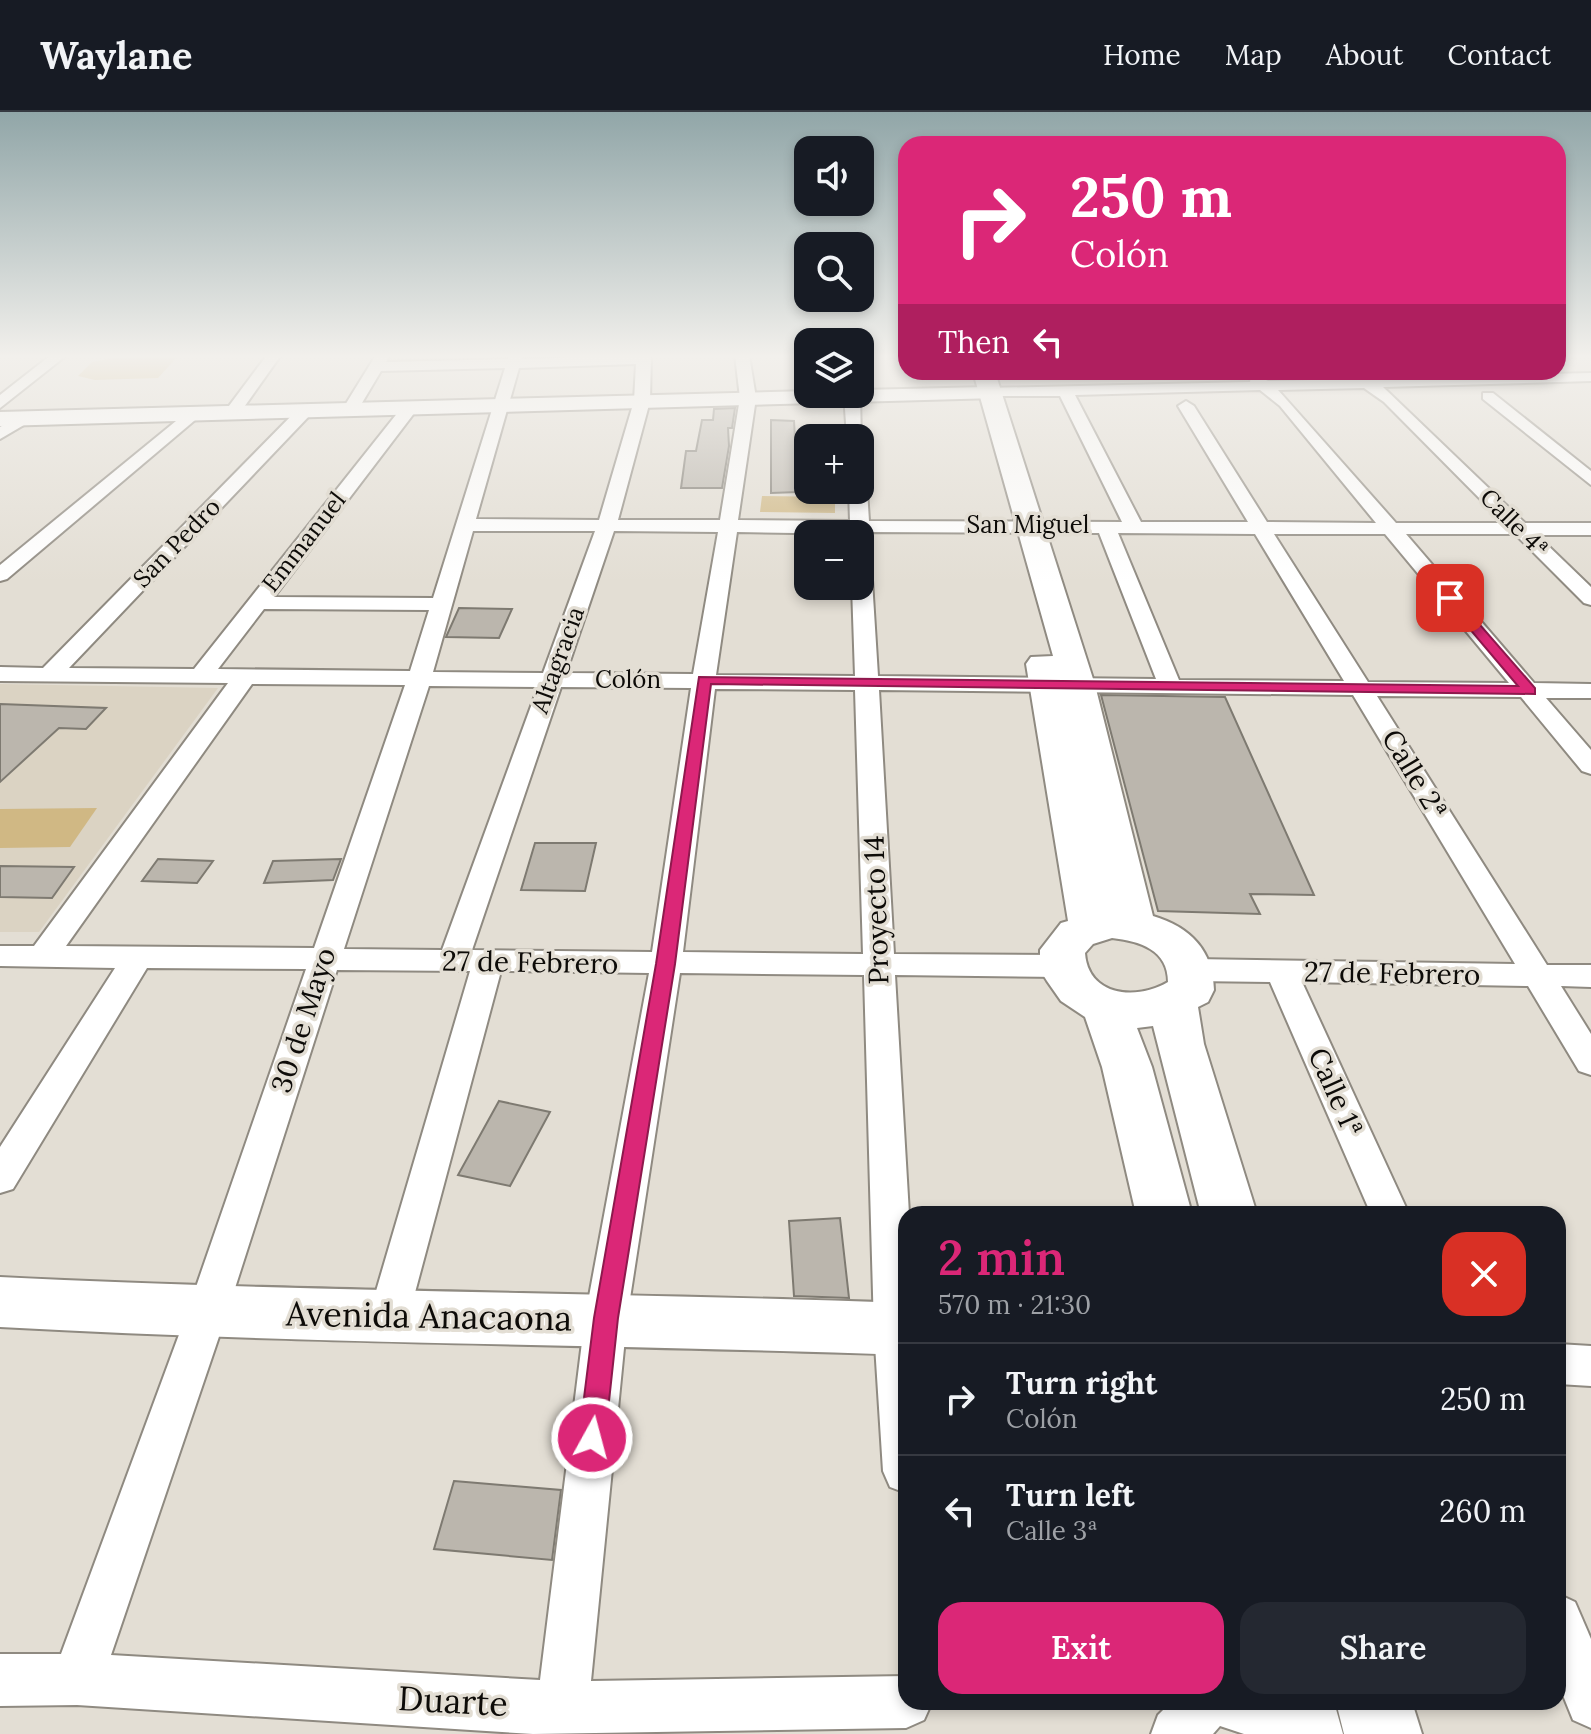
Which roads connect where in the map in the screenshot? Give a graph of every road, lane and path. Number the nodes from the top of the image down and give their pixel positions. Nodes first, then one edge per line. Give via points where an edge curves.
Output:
1 (174, 431) edge
2 (286, 431) edge
3 (392, 431) edge
4 (495, 431) edge
5 (634, 431) edge
6 (744, 431) edge
7 (990, 431) edge
8 (1093, 431) edge
9 (1201, 431) edge
10 (1315, 431) edge
11 (1421, 431) edge
12 (1531, 431) edge
13 (1591, 480) edge
14 (731, 523) junction
15 (794, 523) edge
16 (607, 524) junction
17 (874, 524) edge
18 (464, 525) junction
19 (1017, 525) junction
20 (1106, 526) junction
21 (1134, 526) junction
22 (1260, 527) junction
23 (1390, 528) junction
24 (1520, 529) junction
25 (1591, 529) edge
26 (0, 575) edge
27 (1591, 599) edge
28 (863, 600) edge
29 (257, 603) junction
30 (440, 604) junction
31 (0, 674) edge
32 (49, 675) junction
33 (201, 676) junction
34 (245, 677) junction
35 (419, 679) junction
36 (550, 680) junction
37 (704, 680) junction
38 (867, 682) junction
39 (1063, 684) junction
40 (1171, 688) junction
41 (1364, 690) junction
42 (1530, 691) junction
43 (1591, 691) edge
44 (1591, 766) edge
45 (1112, 925) junction
46 (0, 956) edge
47 (42, 957) junction
48 (138, 957) junction
49 (323, 960) junction
50 (470, 961) junction
51 (666, 964) junction
52 (878, 966) junction
53 (1060, 966) junction
54 (1281, 971) junction
55 (1536, 976) junction
56 (1591, 976) edge
57 (1183, 988) junction
58 (1105, 1007) junction
59 (1591, 1062) edge
60 (0, 1178) edge
61 (1162, 1206) edge
62 (1227, 1206) edge
63 (1386, 1206) edge
64 (898, 1296) edge
65 (0, 1302) edge
66 (207, 1313) junction
67 (389, 1315) junction
68 (606, 1318) junction
69 (898, 1329) edge
70 (1566, 1364) edge
71 (1591, 1366) edge
72 (1566, 1639) edge
73 (77, 1679) junction
74 (0, 1680) edge
75 (898, 1702) edge
76 (1591, 1702) edge
77 (1200, 1710) edge
78 (1258, 1710) edge
79 (1376, 1710) edge
80 (560, 1720) edge
81 (1301, 1721) edge
82 (1177, 1734) edge
83 (1383, 1734) edge

1 - 26 street
2 - 32 street, San Pedro
3 - 29 street, Emmanuel
4 - 18 street, 30 de Mayo
5 - 16 street, Altagracia
6 - 14 street
7 - 19 main road
8 - 21 street
9 - 22 street, Calle 2ª
10 - 23 street
11 - 24 street, Calle 4ª
12 - 13 street
14 - 15 street, San Miguel
14 - 16 street, San Miguel
14 - 37 street
16 - 18 street, San Miguel
16 - 36 street, Altagracia
17 - 19 street, San Miguel
18 - 30 street, 30 de Mayo
19 - 20 street, San Miguel
19 - 39 main road
20 - 21 street, San Miguel
20 - 40 street
21 - 22 street, San Miguel
22 - 23 street, San Miguel
22 - 41 street, Calle 2ª
23 - 24 street, San Miguel
23 - 42 street
24 - 25 street, San Miguel
24 - 27 street, Calle 4ª
28 - 38 street, Proyecto 14
29 - 30 street
29 - 33 street, Emmanuel
30 - 35 street, 30 de Mayo
31 - 32 street, Colón
32 - 33 street, Colón
33 - 34 street, Colón
34 - 35 street, Colón
34 - 47 street
35 - 36 street, Colón
35 - 49 street, 30 de Mayo
36 - 37 street, Colón
36 - 50 street, Altagracia
37 - 38 street, Colón
37 - 51 street
38 - 39 street, Colón
38 - 52 street, Proyecto 14
39 - 40 street, Colón
39 - 45 main road
40 - 41 street, Colón
41 - 42 street, Colón
41 - 55 street, Calle 2ª
42 - 43 street, Colón
42 - 44 street
45 - 53 main road via 1072,934 1061,949
45 - 57 main road via 1160,934 1182,950
46 - 47 street, 27 de Febrero
47 - 48 street, 27 de Febrero
48 - 49 street, 27 de Febrero
48 - 60 street
49 - 50 street, 27 de Febrero
49 - 66 street, 30 de Mayo
50 - 51 street, 27 de Febrero
50 - 67 street, Altagracia
51 - 52 street, 27 de Febrero
51 - 68 street
52 - 53 street, 27 de Febrero
52 - 64 street, Proyecto 14
53 - 58 main road via 1075,990
54 - 55 street, 27 de Febrero
54 - 57 street, 27 de Febrero
54 - 63 street, Calle 1ª
55 - 56 street, 27 de Febrero
55 - 59 street, Calle 2ª
57 - 58 main road via 1153,1012
57 - 62 main road via 1180,1044
58 - 61 main road via 1127,1067
65 - 66 street, Avenida Anacaona
66 - 67 street, Avenida Anacaona
66 - 73 street, 30 de Mayo
67 - 68 street, Avenida Anacaona
68 - 69 street, Avenida Anacaona
68 - 80 street
70 - 71 street
72 - 76 street
73 - 74 street, Duarte
73 - 80 street, Duarte
75 - 80 street, Duarte
77 - 82 street
78 - 81 street
79 - 83 main road

